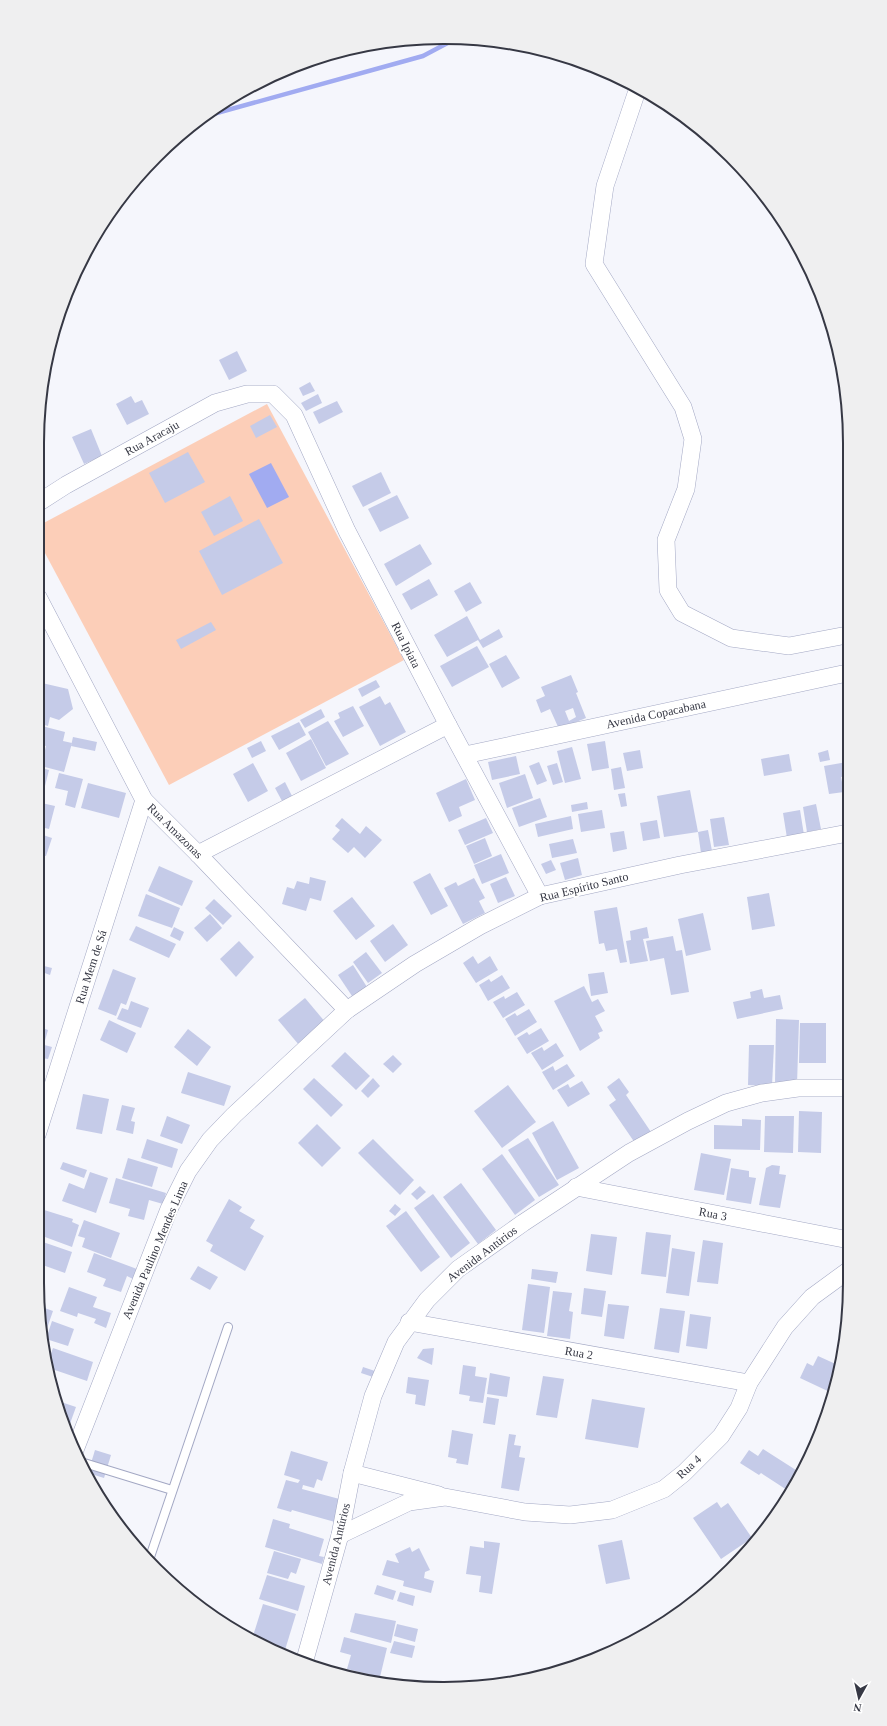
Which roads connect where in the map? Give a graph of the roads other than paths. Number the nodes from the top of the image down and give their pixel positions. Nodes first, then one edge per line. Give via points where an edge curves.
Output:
1 (636, 94) edge
2 (273, 394) joint
3 (44, 499) edge
4 (44, 608) edge
5 (843, 635) edge
6 (843, 674) edge
7 (448, 725) junction
8 (465, 755) junction
9 (144, 800) junction
10 (843, 834) edge
11 (198, 854) junction
12 (540, 896) junction
13 (347, 1010) junction
14 (843, 1088) edge
15 (44, 1113) edge
16 (576, 1187) junction
17 (843, 1239) edge
18 (843, 1274) edge
19 (409, 1322) junction
20 (228, 1327) dead end
21 (749, 1383) junction
22 (78, 1443) edge
23 (88, 1464) edge
24 (352, 1473) junction
25 (172, 1490) junction
26 (445, 1497) junction
27 (340, 1535) junction
28 (151, 1554) edge
29 (306, 1657) edge

1 - 5 street via 605,186 594,264 683,407 693,439 686,489 666,540 668,590 682,613 731,638 789,646
2 - 3 street, Rua Aracaju via 247,394 215,403
2 - 7 street, Rua Ipiata via 294,415 347,531
4 - 9 street, Rua Amazonas
6 - 8 street, Avenida Copacabana
7 - 8 street, Rua Ipiata
7 - 11 street
8 - 12 street, Rua Ipiata
9 - 11 street, Rua Amazonas
9 - 15 street, Rua Mem de Sá
10 - 12 street, Rua Espírito Santo via 680,865
11 - 13 street, Rua Amazonas
12 - 13 street, Rua Espírito Santo via 480,926 415,964
13 - 22 street, Avenida Paulino Mendes Lima via 234,1115 210,1140 188,1171 169,1208
14 - 16 street, Avenida Antúrios via 798,1088 762,1093 726,1103 629,1154
16 - 17 street, Rua 3
16 - 19 street, Avenida Antúrios via 458,1269
18 - 21 street, Rua 4 via 812,1297 785,1327
19 - 21 street, Rua 2
19 - 24 street, Avenida Antúrios via 396,1342 373,1396
20 - 25 lane
21 - 26 street, Rua 4 via 739,1408 721,1436 684,1473 664,1489 612,1510 570,1515 525,1512
23 - 25 lane
24 - 26 street, Rua 4
24 - 27 street, Avenida Antúrios
25 - 28 lane
26 - 27 street, Rua 4 via 409,1502
27 - 29 street, Avenida Antúrios

